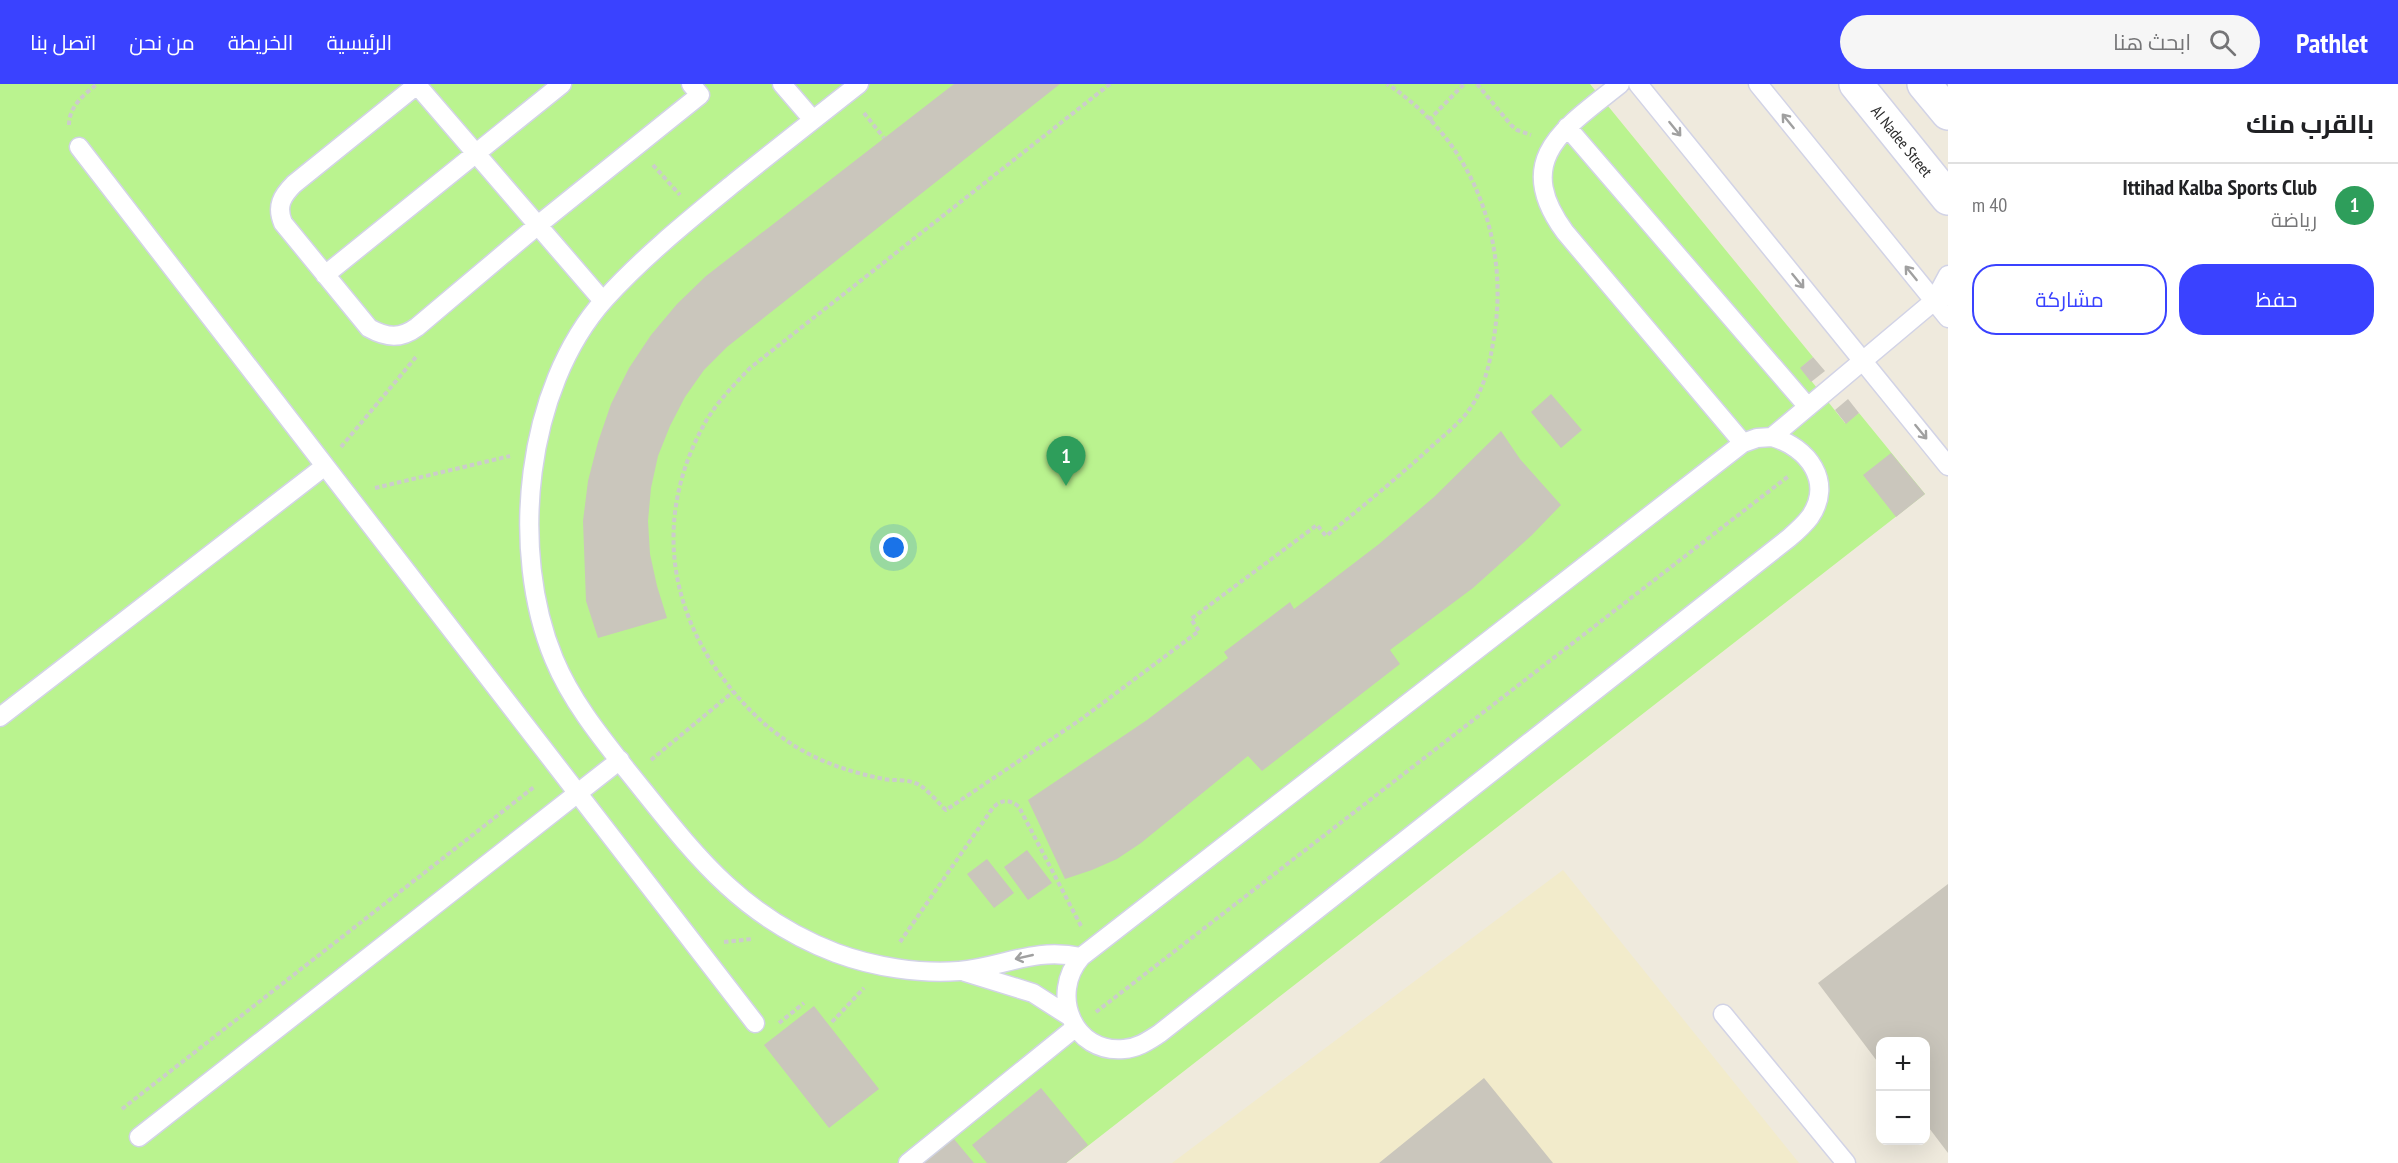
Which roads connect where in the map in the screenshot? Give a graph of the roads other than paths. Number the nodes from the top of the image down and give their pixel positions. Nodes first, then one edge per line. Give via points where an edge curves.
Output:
1 (418, 84) edge
2 (562, 84) edge
3 (782, 84) edge
4 (859, 84) edge
5 (1620, 84) edge
6 (1638, 84) edge
7 (1758, 84) edge
8 (1856, 84) edge
9 (1924, 84) edge
10 (702, 88) edge
11 (1948, 113) edge
12 (813, 120) junction
13 (1561, 133) junction
14 (79, 147) road end
15 (477, 153) junction
16 (1948, 198) edge
17 (538, 225) junction
18 (1948, 275) edge
19 (325, 276) junction
20 (1941, 299) edge
21 (603, 301) junction
22 (1948, 318) edge
23 (1863, 361) junction
24 (1808, 407) junction
25 (1772, 437) junction
26 (1743, 442) junction
27 (325, 466) junction
28 (1948, 466) edge
29 (0, 717) edge
30 (620, 760) junction
31 (578, 794) junction
32 (1087, 952) junction
33 (960, 971) junction
34 (1723, 1014) dead end
35 (1073, 1022) junction
36 (755, 1023) dead end
37 (140, 1137) dead end
38 (908, 1163) edge
39 (1846, 1163) edge

1 - 15 lane
1 - 19 lane via 282,197 279,206 283,223
2 - 15 lane
3 - 12 lane
4 - 12 lane
5 - 13 lane
6 -> 23 lane
20 -> 7 lane
8 - 16 street, Al Nadee Street
9 - 11 street
10 - 17 lane
12 - 21 lane via 668,236
13 - 24 lane
13 - 26 lane via 1547,154 1543,170 1547,204 1555,218
14 - 27 lane
15 - 17 lane
15 - 19 lane
17 - 19 lane via 409,333 388,337 369,328
17 - 21 lane
18 - 20 lane
20 - 22 lane
20 - 23 lane
21 - 30 lane via 572,347 549,397 530,492 529,534 540,618 554,658 572,696
23 - 24 lane
23 -> 28 lane
24 - 25 lane
25 - 26 lane
25 - 35 lane via 1799,449 1816,474 1816,503 1810,517 1790,538 1158,1034 1136,1047 1123,1049 1097,1044
26 - 32 lane
27 - 29 lane
27 - 31 lane
30 - 31 lane
30 - 33 lane via 696,855 758,913 838,954 884,966
31 - 36 lane
31 - 37 lane
32 -> 33 lane via 1038,953
32 - 35 lane via 1074,966 1065,990
33 - 35 lane via 1020,988 1046,1000
34 - 39 lane
35 - 38 lane

